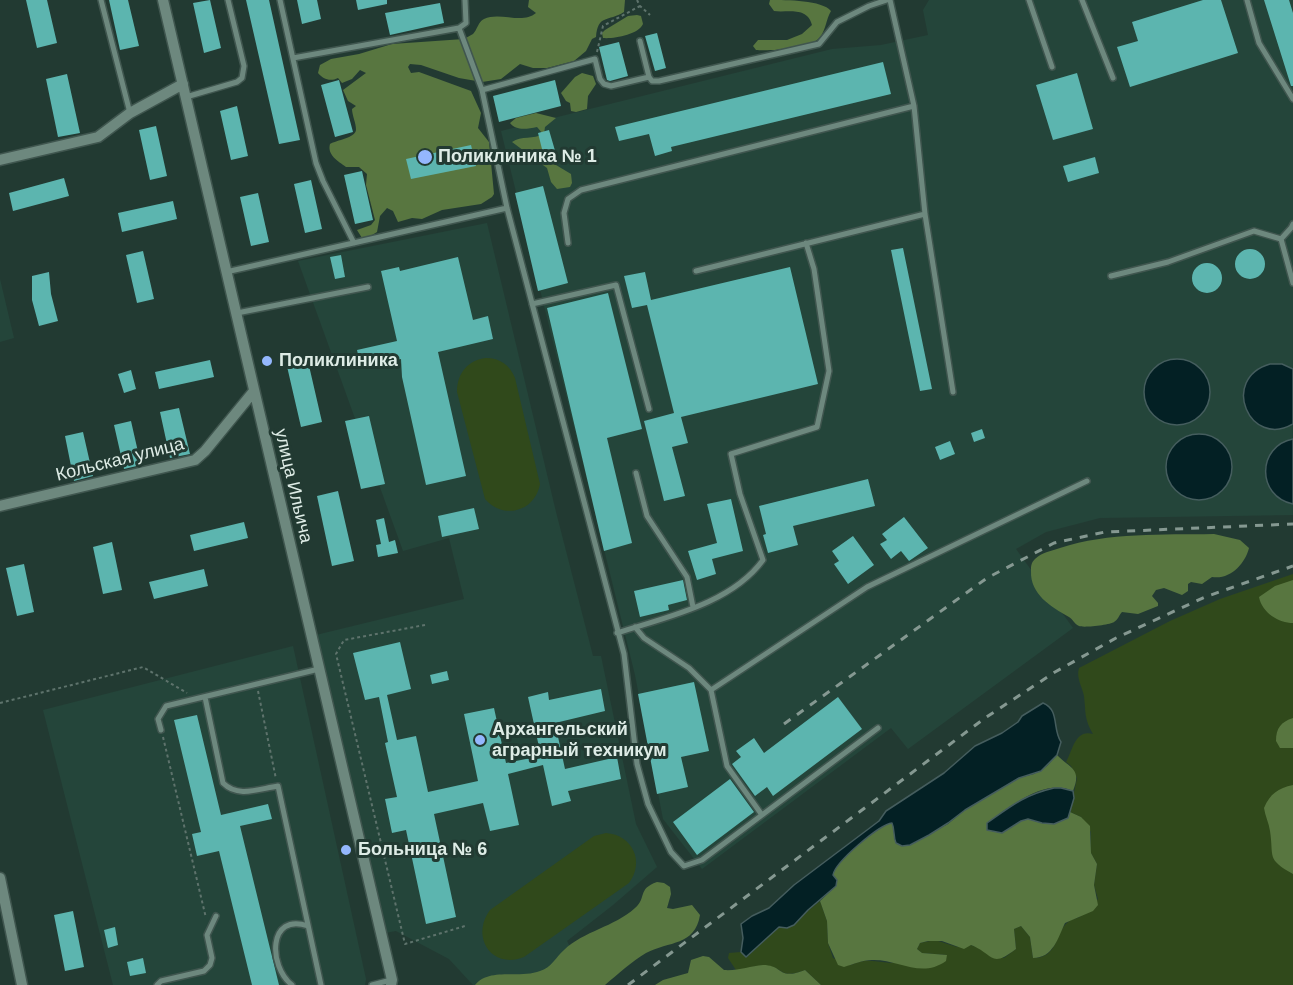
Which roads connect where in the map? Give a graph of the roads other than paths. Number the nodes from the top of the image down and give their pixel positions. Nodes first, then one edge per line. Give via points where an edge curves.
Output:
1 (100, 0) edge
2 (163, 0) edge
3 (228, 0) edge
4 (280, 0) edge
5 (465, 0) edge
6 (888, 0) edge
7 (1029, 0) edge
8 (1082, 0) edge
9 (1247, 0) edge
10 (459, 28) junction
11 (640, 41) dead end
12 (294, 58) junction
13 (1052, 67) dead end
14 (649, 77) junction
15 (1113, 78) dead end
16 (183, 84) junction
17 (482, 90) junction
18 (185, 97) junction
19 (1293, 99) edge
20 (914, 106) junction
21 (130, 113) junction
22 (0, 160) edge
23 (507, 208) junction
24 (925, 214) junction
25 (1293, 224) edge
26 (1281, 239) junction
27 (354, 243) junction
28 (568, 243) dead end
29 (806, 243) junction
30 (696, 271) dead end
31 (226, 272) junction
32 (1111, 276) dead end
33 (1293, 283) edge
34 (368, 287) dead end
35 (532, 304) junction
36 (236, 313) junction
37 (254, 391) junction
38 (953, 392) dead end
39 (649, 409) dead end
40 (636, 473) dead end
41 (1087, 481) dead end
42 (0, 506) edge
43 (693, 607) junction
44 (635, 627) junction
45 (617, 633) junction
46 (319, 669) junction
47 (711, 690) junction
48 (205, 697) junction
49 (878, 728) dead end
50 (161, 730) road end
51 (762, 815) junction
52 (0, 878) edge
53 (216, 916) dead end
54 (308, 927) junction
55 (391, 983) edge
56 (22, 985) edge
57 (157, 985) edge
58 (292, 985) edge
59 (321, 985) edge
60 (372, 985) edge

1 - 21 lane
2 - 16 street, улица Ильича
3 - 18 lane via 244,66 242,78
4 - 12 lane
5 - 10 lane via 466,24
6 - 14 lane via 837,22 819,44 659,81
6 - 20 lane
7 - 13 lane
8 - 15 lane
9 - 19 lane via 1259,43
10 - 12 lane
10 - 17 lane
11 - 14 lane
12 - 27 lane via 316,163
14 - 17 lane via 611,86 604,84 596,59
16 - 18 street, улица Ильича
16 - 21 street
17 - 23 lane
18 - 31 street, улица Ильича
20 - 24 lane
20 - 28 lane via 581,190 568,199 564,213
21 - 22 street via 98,136
23 - 27 lane
23 - 35 lane
24 - 29 lane
24 - 38 lane
25 - 26 lane
26 - 32 lane via 1254,231 1168,262
26 - 33 lane
27 - 31 lane
29 - 30 lane
29 - 43 lane via 814,270 829,370 817,427 731,454 763,560 754,573 718,598
31 - 36 street, улица Ильича
34 - 36 lane
35 - 39 lane via 616,285
35 - 45 lane
36 - 37 street, улица Ильича
37 - 42 street, Кольская улица via 195,460
37 - 46 street, улица Ильича
40 - 43 lane via 647,516 687,577
41 - 47 lane via 867,587
43 - 44 lane
44 - 45 lane
44 - 47 lane
45 - 51 lane via 624,654 638,764 648,804 670,852 684,866 702,860
46 - 48 lane
46 - 55 street, улица Ильича
47 - 51 lane via 727,766
48 - 50 lane via 166,706 158,718
48 - 54 lane via 223,783 237,792 278,786
49 - 51 lane
52 - 56 street
53 - 57 lane via 207,935 210,965 204,971
54 - 58 lane via 298,922 287,926 280,931 274,949 283,978
54 - 59 lane
55 - 60 lane

